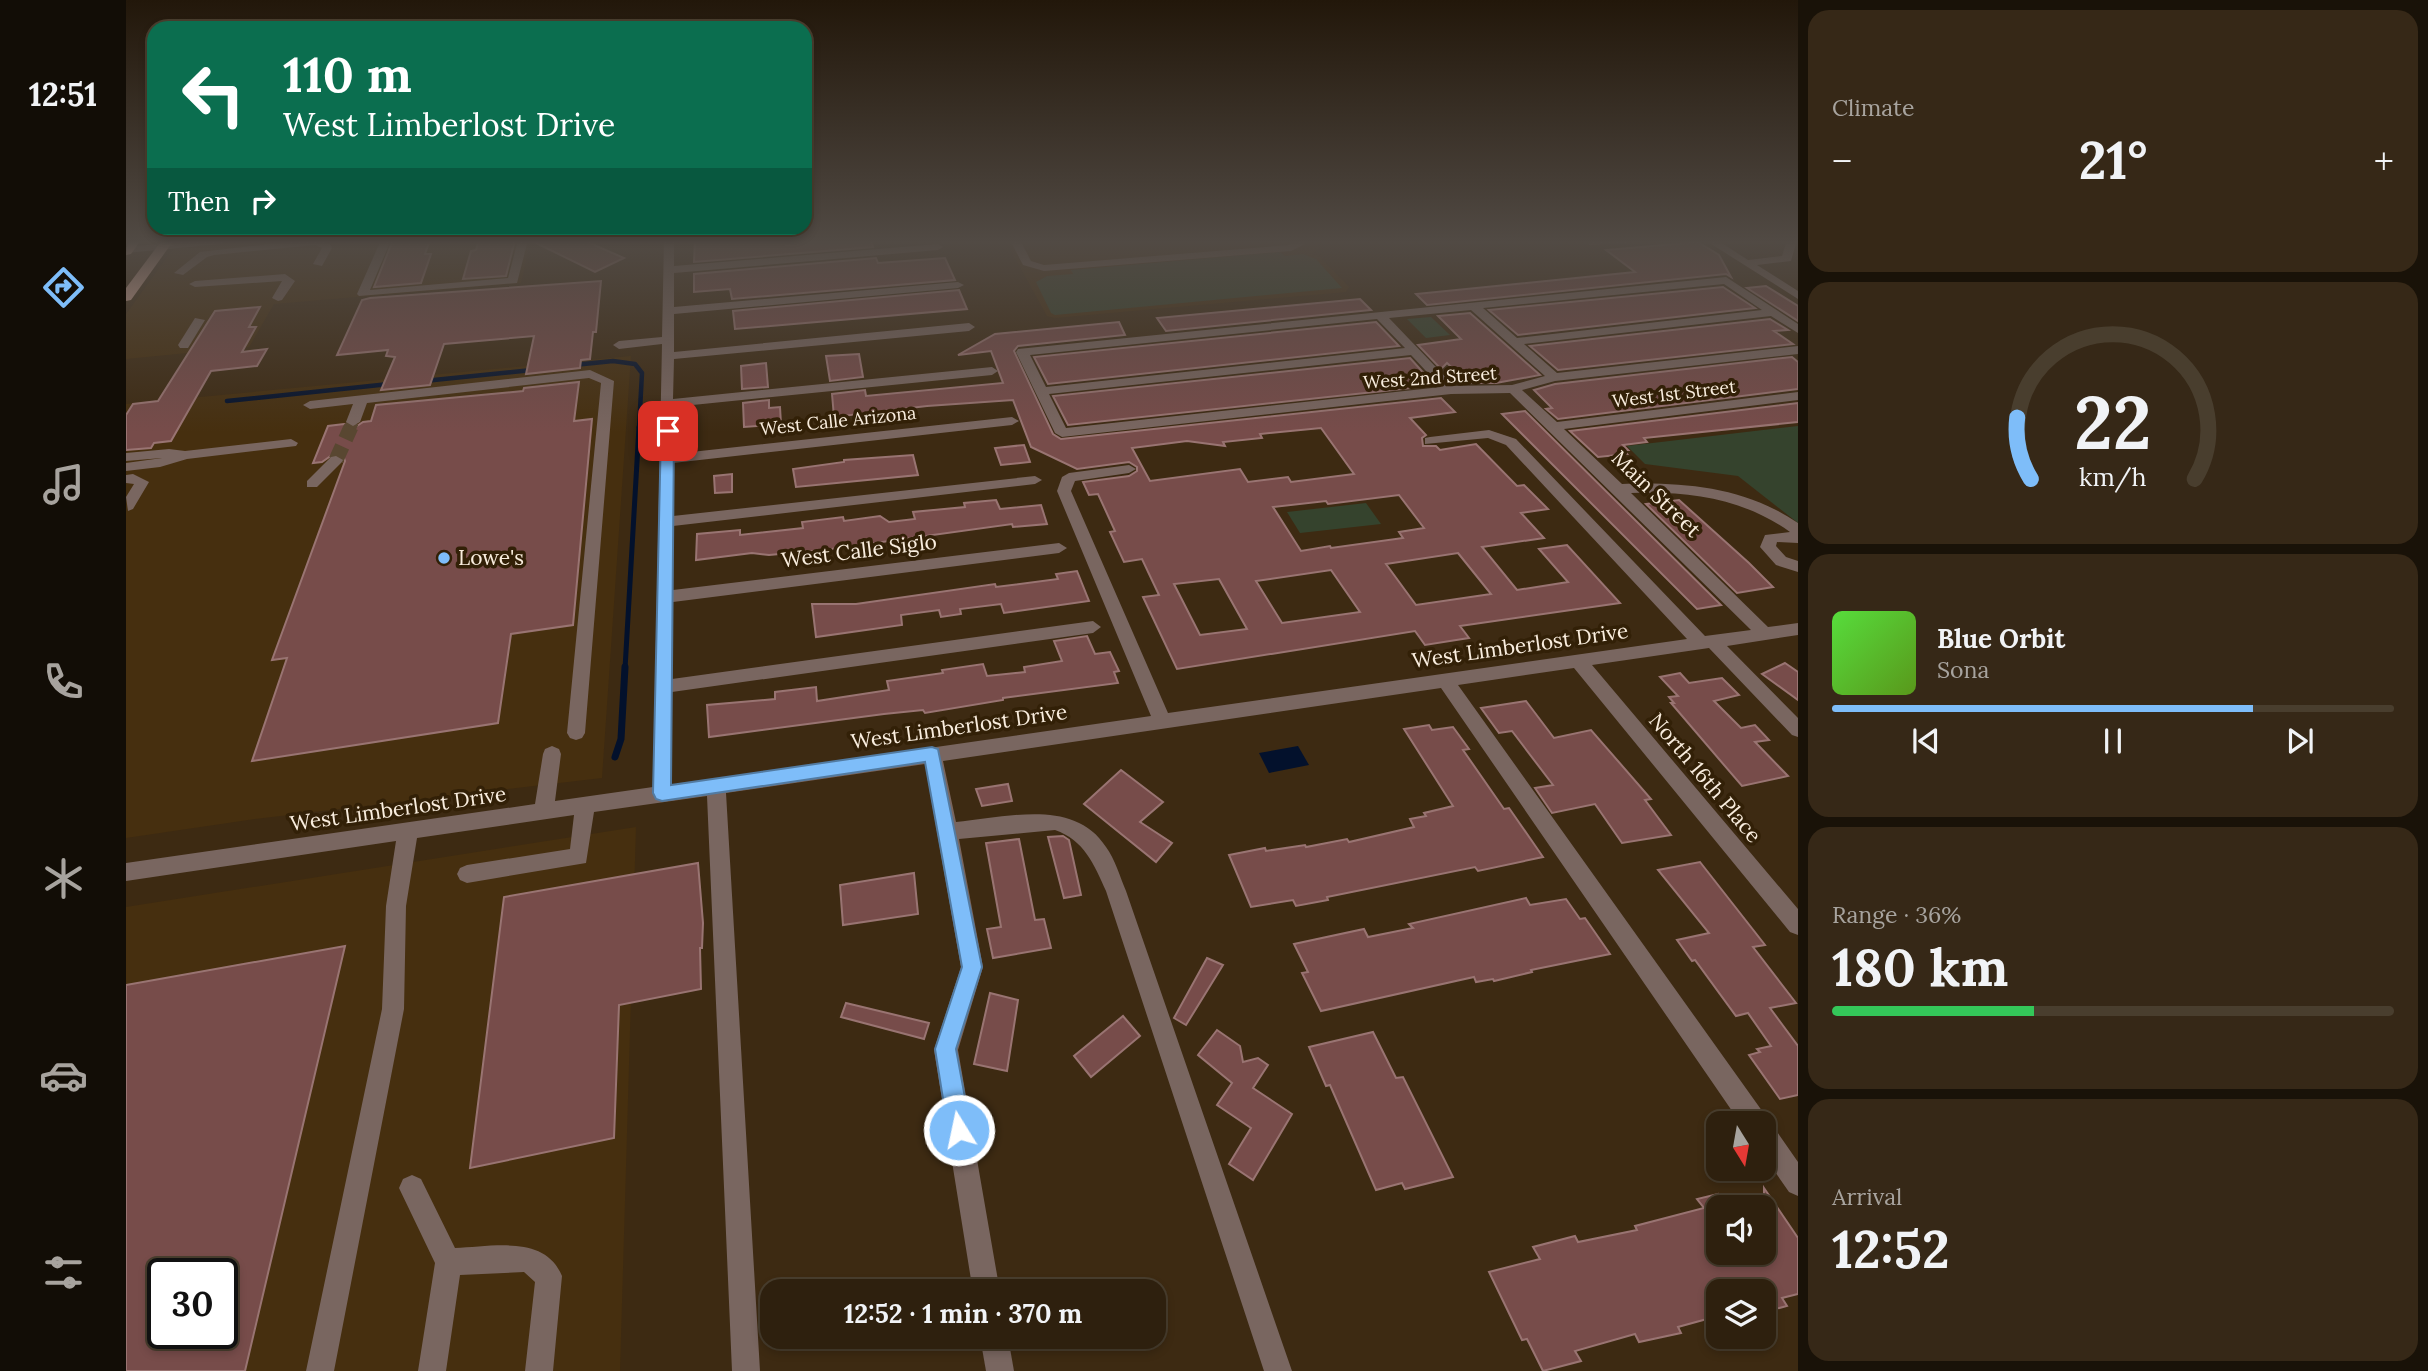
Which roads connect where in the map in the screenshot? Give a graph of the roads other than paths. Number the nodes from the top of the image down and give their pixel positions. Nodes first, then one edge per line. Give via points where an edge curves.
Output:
1 (668, 304) edge
2 (746, 304) edge
3 (1494, 304) edge
4 (1760, 304) edge
5 (1474, 306) junction
6 (668, 311) junction
7 (1772, 312) junction
8 (1380, 315) junction
9 (199, 320) dead end
10 (969, 327) dead end
11 (1798, 329) edge
12 (1514, 342) junction
13 (184, 345) dead end
14 (619, 345) dead end
15 (666, 348) junction
16 (1798, 350) edge
17 (1413, 351) junction
18 (992, 371) dead end
19 (1554, 377) junction
20 (1513, 389) junction
21 (1451, 390) junction
22 (1041, 391) junction
23 (1798, 396) edge
24 (362, 399) junction
25 (667, 404) junction
26 (310, 405) dead end
27 (1012, 421) dead end
28 (353, 422) tunnel mouth
29 (1554, 426) junction
30 (1430, 441) dead end
31 (291, 443) dead end
32 (186, 455) junction
33 (126, 457) edge
34 (668, 459) junction
35 (336, 460) tunnel mouth
36 (126, 467) edge
37 (1129, 469) dead end
38 (126, 478) edge
39 (1035, 480) dead end
40 (312, 484) dead end
41 (1617, 489) junction
42 (1746, 501) junction
43 (128, 506) dead end
44 (666, 523) junction
45 (1798, 530) edge
46 (1790, 537) edge
47 (1059, 548) dead end
48 (1798, 549) edge
49 (1798, 567) edge
50 (664, 597) junction
51 (1093, 627) dead end
52 (1798, 629) edge
53 (1765, 634) junction
54 (1707, 642) junction
55 (1578, 661) junction
56 (1445, 680) junction
57 (663, 687) junction
58 (1162, 720) junction
59 (1798, 730) edge
60 (576, 733) dead end
61 (552, 754) dead end
62 (932, 754) junction
63 (716, 786) junction
64 (662, 793) junction
65 (585, 805) junction
66 (544, 811) junction
67 (408, 831) junction
68 (948, 831) junction
69 (126, 872) edge
70 (467, 874) dead end
71 (1798, 925) edge
72 (1747, 1111) edge
73 (1776, 1152) edge
74 (1798, 1183) edge
75 (411, 1188) dead end
76 (448, 1262) junction
77 (985, 1279) edge
78 (996, 1349) edge
79 (320, 1371) edge
80 (432, 1371) edge
81 (539, 1371) edge
82 (746, 1371) edge
83 (1000, 1371) edge
84 (1278, 1371) edge

1 - 6 street
2 - 6 street
3 - 5 street
4 - 7 street
5 - 8 street
5 - 12 street
6 - 15 street
7 - 11 street
7 - 12 street
8 - 17 street
8 - 22 street via 1022,352
9 - 13 street
10 - 15 street
12 - 19 street
14 - 15 street via 646,342
15 - 25 street
16 - 19 street, West 2nd Street
17 - 21 street
17 - 22 street
18 - 25 street
19 - 20 street, West 2nd Street
20 - 21 street, West 2nd Street
20 - 29 street, Main Street
21 - 22 street, West 2nd Street via 1062,433
23 - 29 street, West 1st Street
24 - 26 street
24 - 28 street
24 - 60 street via 590,374 608,381
25 - 34 street
27 - 34 street, West Calle Arizona
29 - 41 street, Main Street
30 - 54 street via 1489,434 1511,442
31 - 32 street
32 - 33 street
32 - 36 street
34 - 44 street
35 - 40 street
37 - 58 street via 1069,477 1064,491
38 - 43 street via 142,482
39 - 44 street
41 - 42 street via 1689,489
41 - 53 street, Main Street
42 - 45 street via 1782,517
42 - 46 street
44 - 50 street
46 - 48 street
46 - 49 street via 1770,539 1768,547 1781,561
47 - 50 street, West Calle Siglo
50 - 57 street
51 - 57 street
52 - 53 street, West Limberlost Drive
53 - 54 street, West Limberlost Drive
54 - 55 street, West Limberlost Drive
54 - 59 street
55 - 56 street, West Limberlost Drive
55 - 71 street, North 16th Place
56 - 58 street, West Limberlost Drive
56 - 72 street
57 - 64 street
58 - 62 street, West Limberlost Drive
61 - 66 street
62 - 63 street, West Limberlost Drive
62 - 68 street
63 - 64 street, West Limberlost Drive
63 - 82 street
64 - 65 street, West Limberlost Drive
65 - 66 street, West Limberlost Drive
65 - 70 street via 579,857
66 - 67 street, West Limberlost Drive
67 - 69 street, West Limberlost Drive
67 - 79 street via 396,906 393,1009
68 - 77 street via 972,967 946,1049
68 - 84 street via 1055,822 1076,829 1099,852
73 - 74 street
75 - 76 street
76 - 80 street
76 - 81 street via 528,1259 549,1276
78 - 83 street

